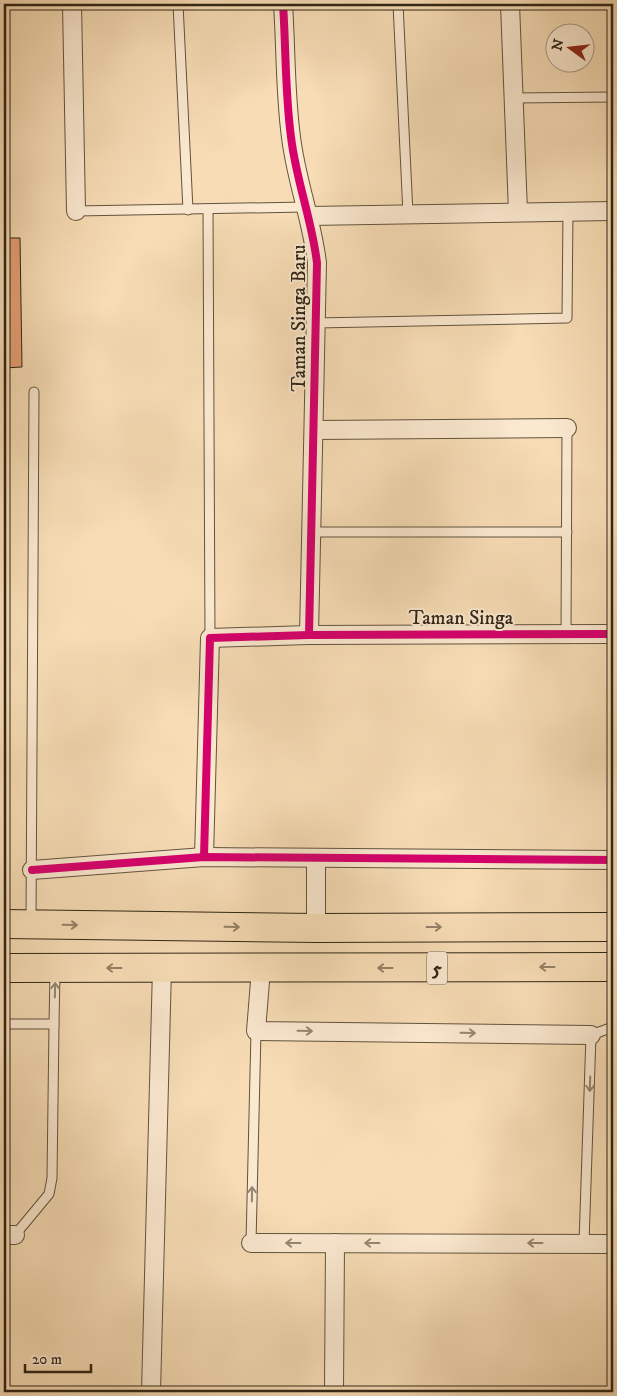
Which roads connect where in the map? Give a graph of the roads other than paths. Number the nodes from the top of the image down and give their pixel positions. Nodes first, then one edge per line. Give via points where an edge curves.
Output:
1 (72, 4) edge
2 (178, 4) edge
3 (283, 4) edge
4 (398, 4) edge
5 (510, 4) edge
6 (613, 96) edge
7 (514, 98) junction
8 (188, 210) junction
9 (208, 210) junction
10 (76, 211) joint
11 (568, 211) junction
12 (613, 211) edge
13 (307, 212) junction
14 (518, 212) junction
15 (408, 214) junction
16 (316, 323) junction
17 (34, 392) dead end
18 (567, 428) joint
19 (314, 430) junction
20 (312, 532) junction
21 (567, 532) junction
22 (566, 633) junction
23 (613, 634) edge
24 (309, 635) junction
25 (210, 638) junction
26 (204, 857) junction
27 (316, 859) junction
28 (613, 860) edge
29 (32, 870) junction
30 (4, 924) edge
31 (31, 925) junction
32 (579, 926) junction
33 (613, 927) edge
34 (316, 928) junction
35 (580, 967) junction
36 (613, 967) edge
37 (4, 968) edge
38 (55, 968) junction
39 (162, 968) junction
40 (261, 969) junction
41 (4, 1024) edge
42 (54, 1024) junction
43 (613, 1028) edge
44 (256, 1031) junction
45 (591, 1035) junction
46 (9, 1235) edge
47 (251, 1243) joint
48 (335, 1244) junction
49 (584, 1244) junction
50 (613, 1244) edge
51 (151, 1392) edge
52 (334, 1392) edge

1 - 10 street
2 - 8 lane
3 - 13 street, Taman Singa Baru via 290,136
4 - 15 lane
5 - 7 street
6 - 7 lane
7 - 14 street
8 - 9 lane
8 - 10 lane
9 - 13 lane
9 - 25 lane
11 - 12 street
11 - 14 street
11 - 16 lane via 568,318
13 - 15 street
13 - 16 street, Taman Singa Baru via 317,263
14 - 15 street
16 - 19 street, Taman Singa Baru
17 - 29 lane
18 - 19 street
18 - 21 lane
19 - 20 street, Taman Singa Baru
20 - 21 lane
20 - 24 street, Taman Singa Baru
21 - 22 lane
22 - 23 street, Taman Singa
22 - 24 street, Taman Singa
24 - 25 street, Taman Singa
25 - 26 street
26 - 27 street
26 - 29 street
27 - 28 street
27 - 34 street
29 - 31 lane
30 - 31 highway, 5
31 -> 34 highway, 5
32 - 33 highway, 5
34 -> 32 highway, 5
32 - 35 highway
35 - 36 highway, 5
35 -> 40 highway, 5
37 - 38 highway, 5
39 -> 38 highway, 5
42 -> 38 lane
39 - 40 highway, 5
39 - 51 street
40 - 44 street
41 - 42 lane
42 - 46 lane via 52,1178 49,1194
43 - 45 lane
44 -> 45 street
47 -> 44 lane
45 -> 49 lane
48 -> 47 street
49 -> 48 street
48 - 52 street
49 - 50 street

